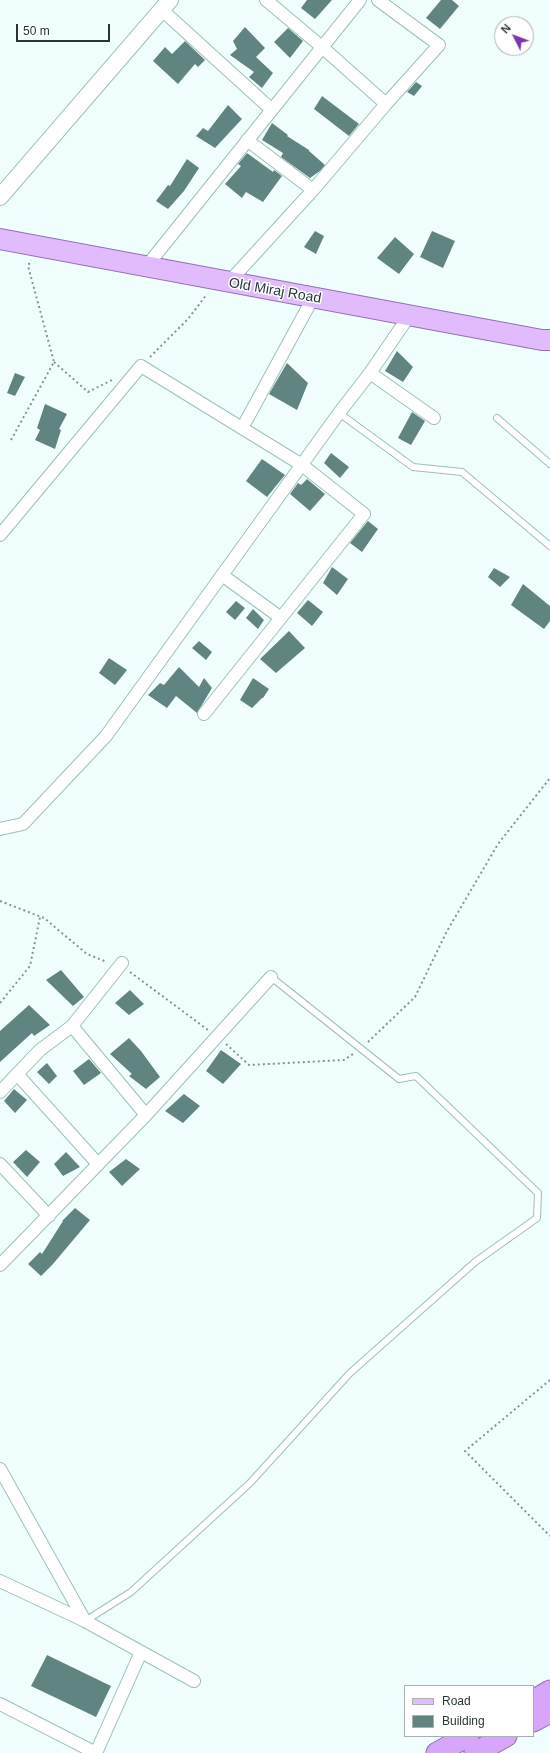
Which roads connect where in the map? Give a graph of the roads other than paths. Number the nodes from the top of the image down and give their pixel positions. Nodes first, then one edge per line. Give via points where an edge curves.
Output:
1 (266, 0) edge
2 (360, 0) edge
3 (378, 0) edge
4 (166, 5) edge
5 (322, 47) junction
6 (386, 104) junction
7 (272, 110) junction
8 (248, 140) junction
9 (313, 190) junction
10 (0, 197) edge
11 (0, 239) edge
12 (146, 267) junction
13 (223, 281) junction
14 (313, 298) junction
15 (409, 316) junction
16 (547, 343) edge
17 (370, 373) junction
18 (339, 413) junction
19 (434, 418) dead end
20 (497, 418) dead end
21 (246, 421) dead end
22 (550, 464) edge
23 (302, 465) junction
24 (0, 535) edge
25 (550, 546) edge
26 (222, 575) junction
27 (281, 618) junction
28 (204, 714) dead end
29 (0, 829) edge
30 (120, 965) road end
31 (271, 977) joint
32 (72, 1026) junction
33 (17, 1074) junction
34 (0, 1092) edge
35 (146, 1115) junction
36 (0, 1164) edge
37 (98, 1164) junction
38 (49, 1216) junction
39 (0, 1266) edge
40 (0, 1469) edge
41 (0, 1581) edge
42 (85, 1621) junction
43 (141, 1652) junction
44 (194, 1681) dead end
45 (550, 1691) edge
46 (534, 1700) edge
47 (0, 1704) edge
48 (550, 1712) edge
49 (534, 1720) edge
50 (466, 1737) edge
51 (504, 1737) edge
52 (437, 1753) edge
53 (475, 1753) edge

1 - 5 street
2 - 5 street
3 - 6 street via 439,45
4 - 7 street
4 - 10 street
5 - 6 street
5 - 7 street
6 - 9 street
7 - 8 street
8 - 9 street
8 - 12 street
9 - 13 street
11 - 12 main road, Old Miraj Road
12 - 13 main road, Old Miraj Road
13 - 14 main road, Old Miraj Road
14 - 15 main road, Old Miraj Road
14 - 21 street
15 - 16 main road, Old Miraj Road
15 - 17 street
17 - 18 street
17 - 19 street
18 - 23 street
18 - 25 lane via 413,468 462,472
20 - 22 lane
23 - 24 street via 140,366
23 - 26 street
23 - 27 street via 364,514
26 - 27 street
26 - 29 street via 106,736 23,824
27 - 28 street
30 - 32 street
31 - 35 street
31 - 42 lane via 398,1078 416,1076 538,1192 537,1218 475,1262 350,1373 250,1482 131,1592
32 - 33 street via 40,1050
32 - 35 street
33 - 34 street
33 - 37 street
35 - 37 street
36 - 38 street
37 - 38 street
38 - 39 street
40 - 42 street
41 - 42 street
42 - 43 street
43 - 44 street
43 - 47 street via 96,1753
45 - 46 highway
48 - 49 highway
50 - 52 highway
51 - 53 highway

